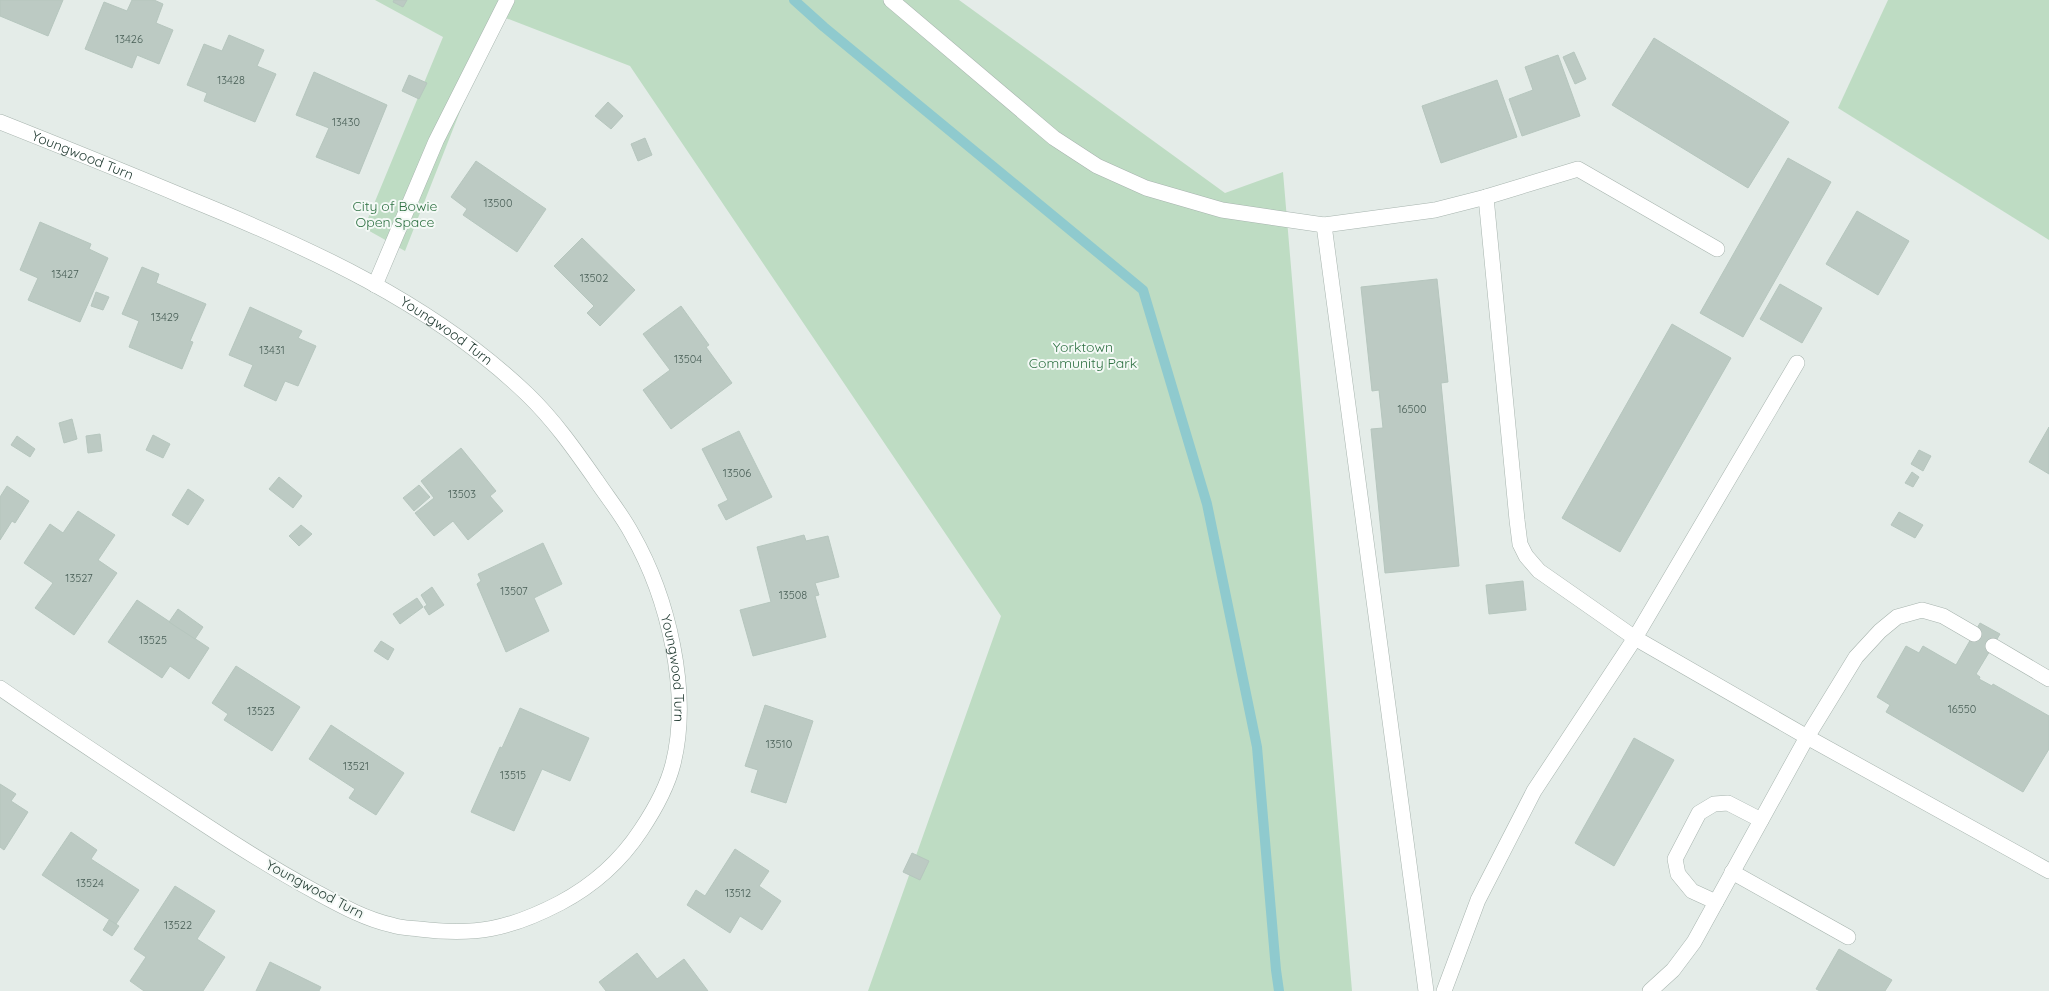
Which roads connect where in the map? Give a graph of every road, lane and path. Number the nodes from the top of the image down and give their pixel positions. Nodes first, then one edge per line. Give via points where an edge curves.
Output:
1 (507, 0) edge
2 (892, 0) edge
3 (0, 122) edge
4 (1486, 197) junction
5 (1324, 225) junction
6 (1718, 249) dead end
7 (375, 285) junction
8 (1797, 363) dead end
9 (1974, 634) dead end
10 (1635, 638) junction
11 (1992, 646) dead end
12 (2049, 678) edge
13 (0, 688) edge
14 (1807, 738) junction
15 (1762, 820) junction
16 (2049, 871) edge
17 (1732, 872) junction
18 (1716, 902) junction
19 (1848, 937) dead end
20 (1426, 991) edge
21 (1444, 991) edge
22 (1650, 991) edge

1 - 7 street via 436,141
2 - 5 street via 1054,138 1097,166 1146,188 1222,210
3 - 7 street, Youngwood Turn via 278,235
4 - 5 street via 1435,210
4 - 6 street via 1578,169
4 - 10 street via 1520,544 1539,571
5 - 20 street
7 - 13 street, Youngwood Turn via 442,326 486,359 553,421 632,534 653,580 677,666 680,716 673,764 660,802 611,868 581,892 544,911 498,928 470,932 392,926 350,911 247,852
8 - 10 street
9 - 14 street via 1943,616 1922,610 1897,617 1856,657
10 - 14 street
10 - 21 street via 1534,791 1478,900
11 - 12 street
14 - 15 street
14 - 16 street
15 - 17 street
15 - 18 street via 1728,803 1714,804 1699,814 1675,859 1678,874 1692,891
17 - 18 street
17 - 19 street
18 - 22 street via 1694,942 1673,970

